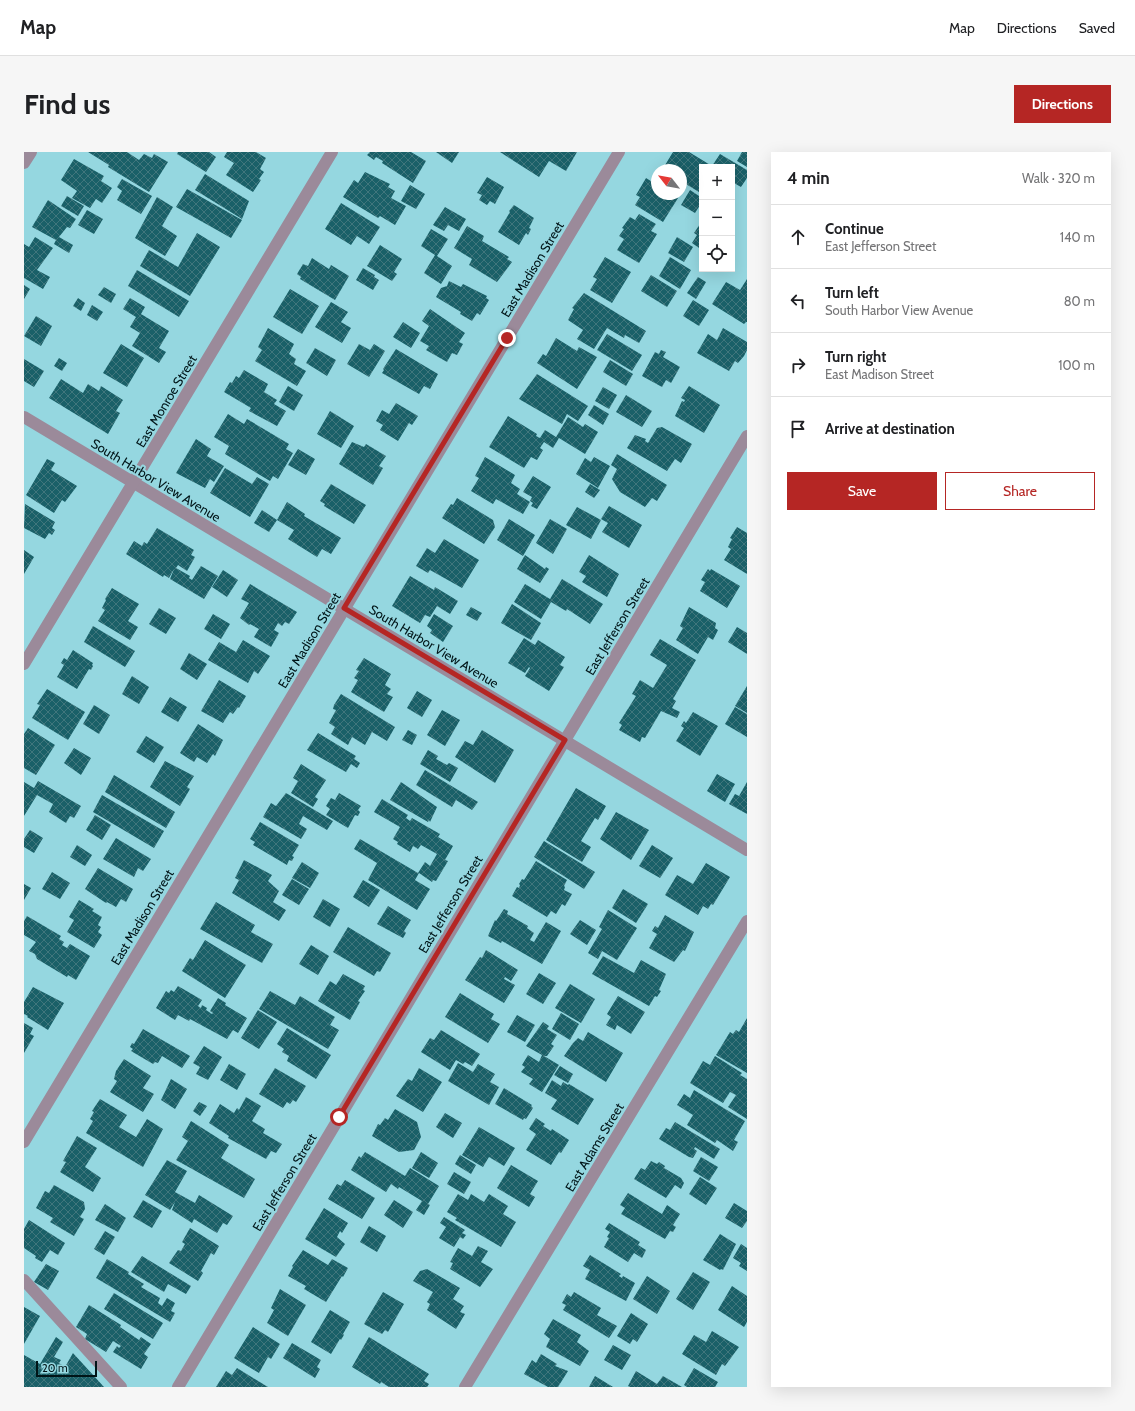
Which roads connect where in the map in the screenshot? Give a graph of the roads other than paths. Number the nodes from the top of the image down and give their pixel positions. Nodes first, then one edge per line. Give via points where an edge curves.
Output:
1 (31, 152) edge
2 (332, 152) edge
3 (619, 152) edge
4 (24, 163) edge
5 (24, 416) edge
6 (747, 436) edge
7 (133, 483) junction
8 (344, 608) junction
9 (24, 664) edge
10 (565, 740) junction
11 (747, 850) edge
12 (747, 921) edge
13 (24, 1142) edge
14 (24, 1280) edge
15 (121, 1387) edge
16 (178, 1387) edge
17 (465, 1387) edge

1 - 4 street
2 - 7 street, East Monroe Street
3 - 8 street, East Madison Street
5 - 7 street, South Harbor View Avenue
6 - 10 street, East Jefferson Street
7 - 8 street, South Harbor View Avenue
7 - 9 street, East Monroe Street
8 - 10 street, South Harbor View Avenue
8 - 13 street, East Madison Street
10 - 11 street, South Harbor View Avenue
10 - 16 street, East Jefferson Street
12 - 17 street, East Adams Street
14 - 15 street

